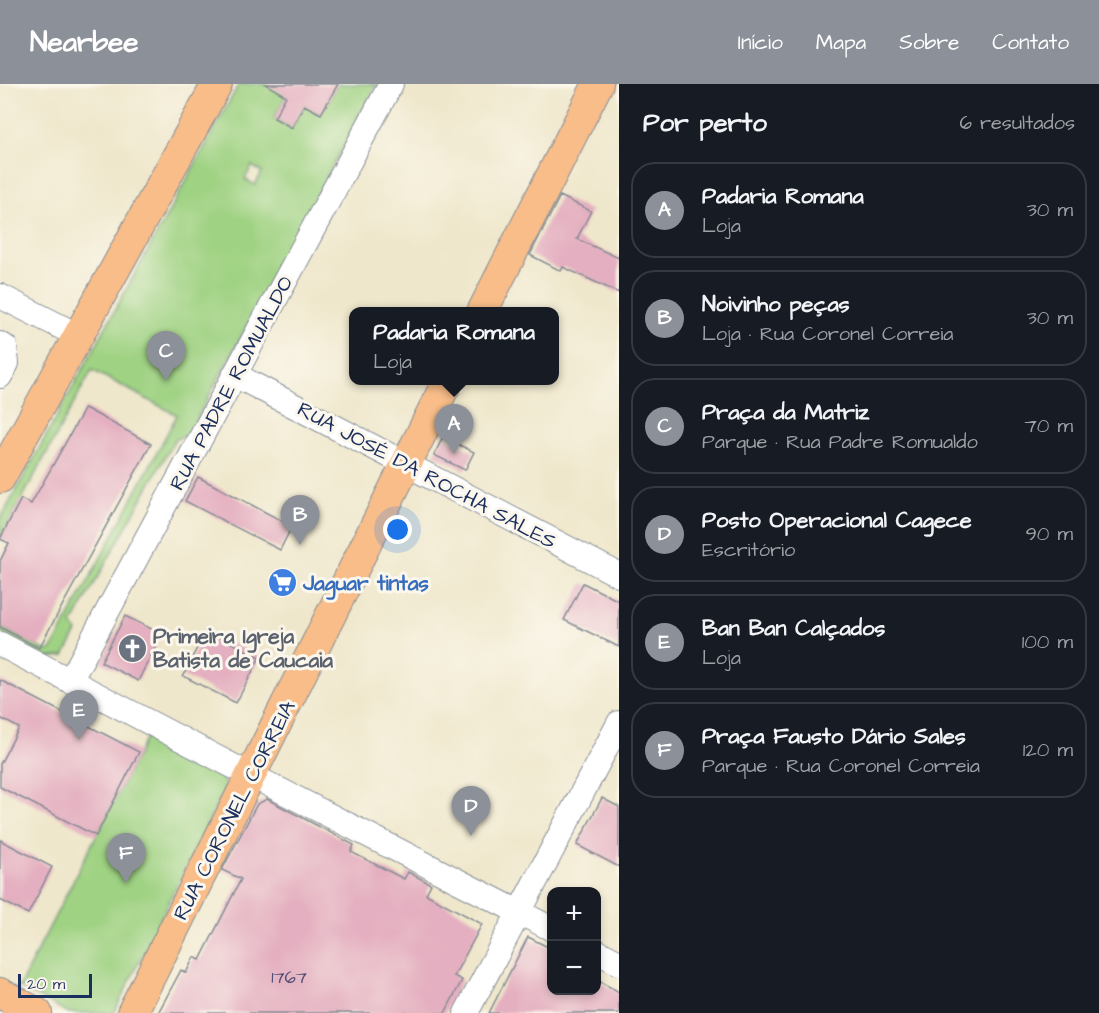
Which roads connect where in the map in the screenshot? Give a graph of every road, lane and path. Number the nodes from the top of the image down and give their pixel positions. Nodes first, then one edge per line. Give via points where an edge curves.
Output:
1 (217, 84) edge
2 (391, 84) edge
3 (598, 84) edge
4 (0, 296) edge
5 (485, 307) edge
6 (79, 336) junction
7 (0, 344) edge
8 (235, 375) junction
9 (0, 376) edge
10 (446, 385) edge
11 (406, 465) junction
12 (0, 478) edge
13 (619, 575) edge
14 (0, 644) edge
15 (70, 681) junction
16 (619, 723) edge
17 (252, 775) junction
18 (518, 912) junction
19 (547, 926) edge
20 (601, 953) edge
21 (619, 963) edge
22 (0, 993) edge
23 (37, 1013) edge
24 (132, 1013) edge
25 (466, 1013) edge

1 - 6 main road
2 - 8 street, RUA PADRE ROMUALDO
3 - 5 main road
4 - 6 street
6 - 12 main road
7 - 9 street via 5,347 7,363
8 - 11 street, RUA JOSÉ DA ROCHA SALES
8 - 15 street, RUA PADRE ROMUALDO
10 - 11 main road, RUA CORONEL CORREIA
11 - 13 street, RUA JOSÉ DA ROCHA SALES
11 - 17 main road, RUA CORONEL CORREIA
14 - 15 street
15 - 17 street
16 - 18 street
17 - 18 street
17 - 24 main road, RUA CORONEL CORREIA
18 - 19 street
18 - 25 street
20 - 21 street
22 - 23 main road

